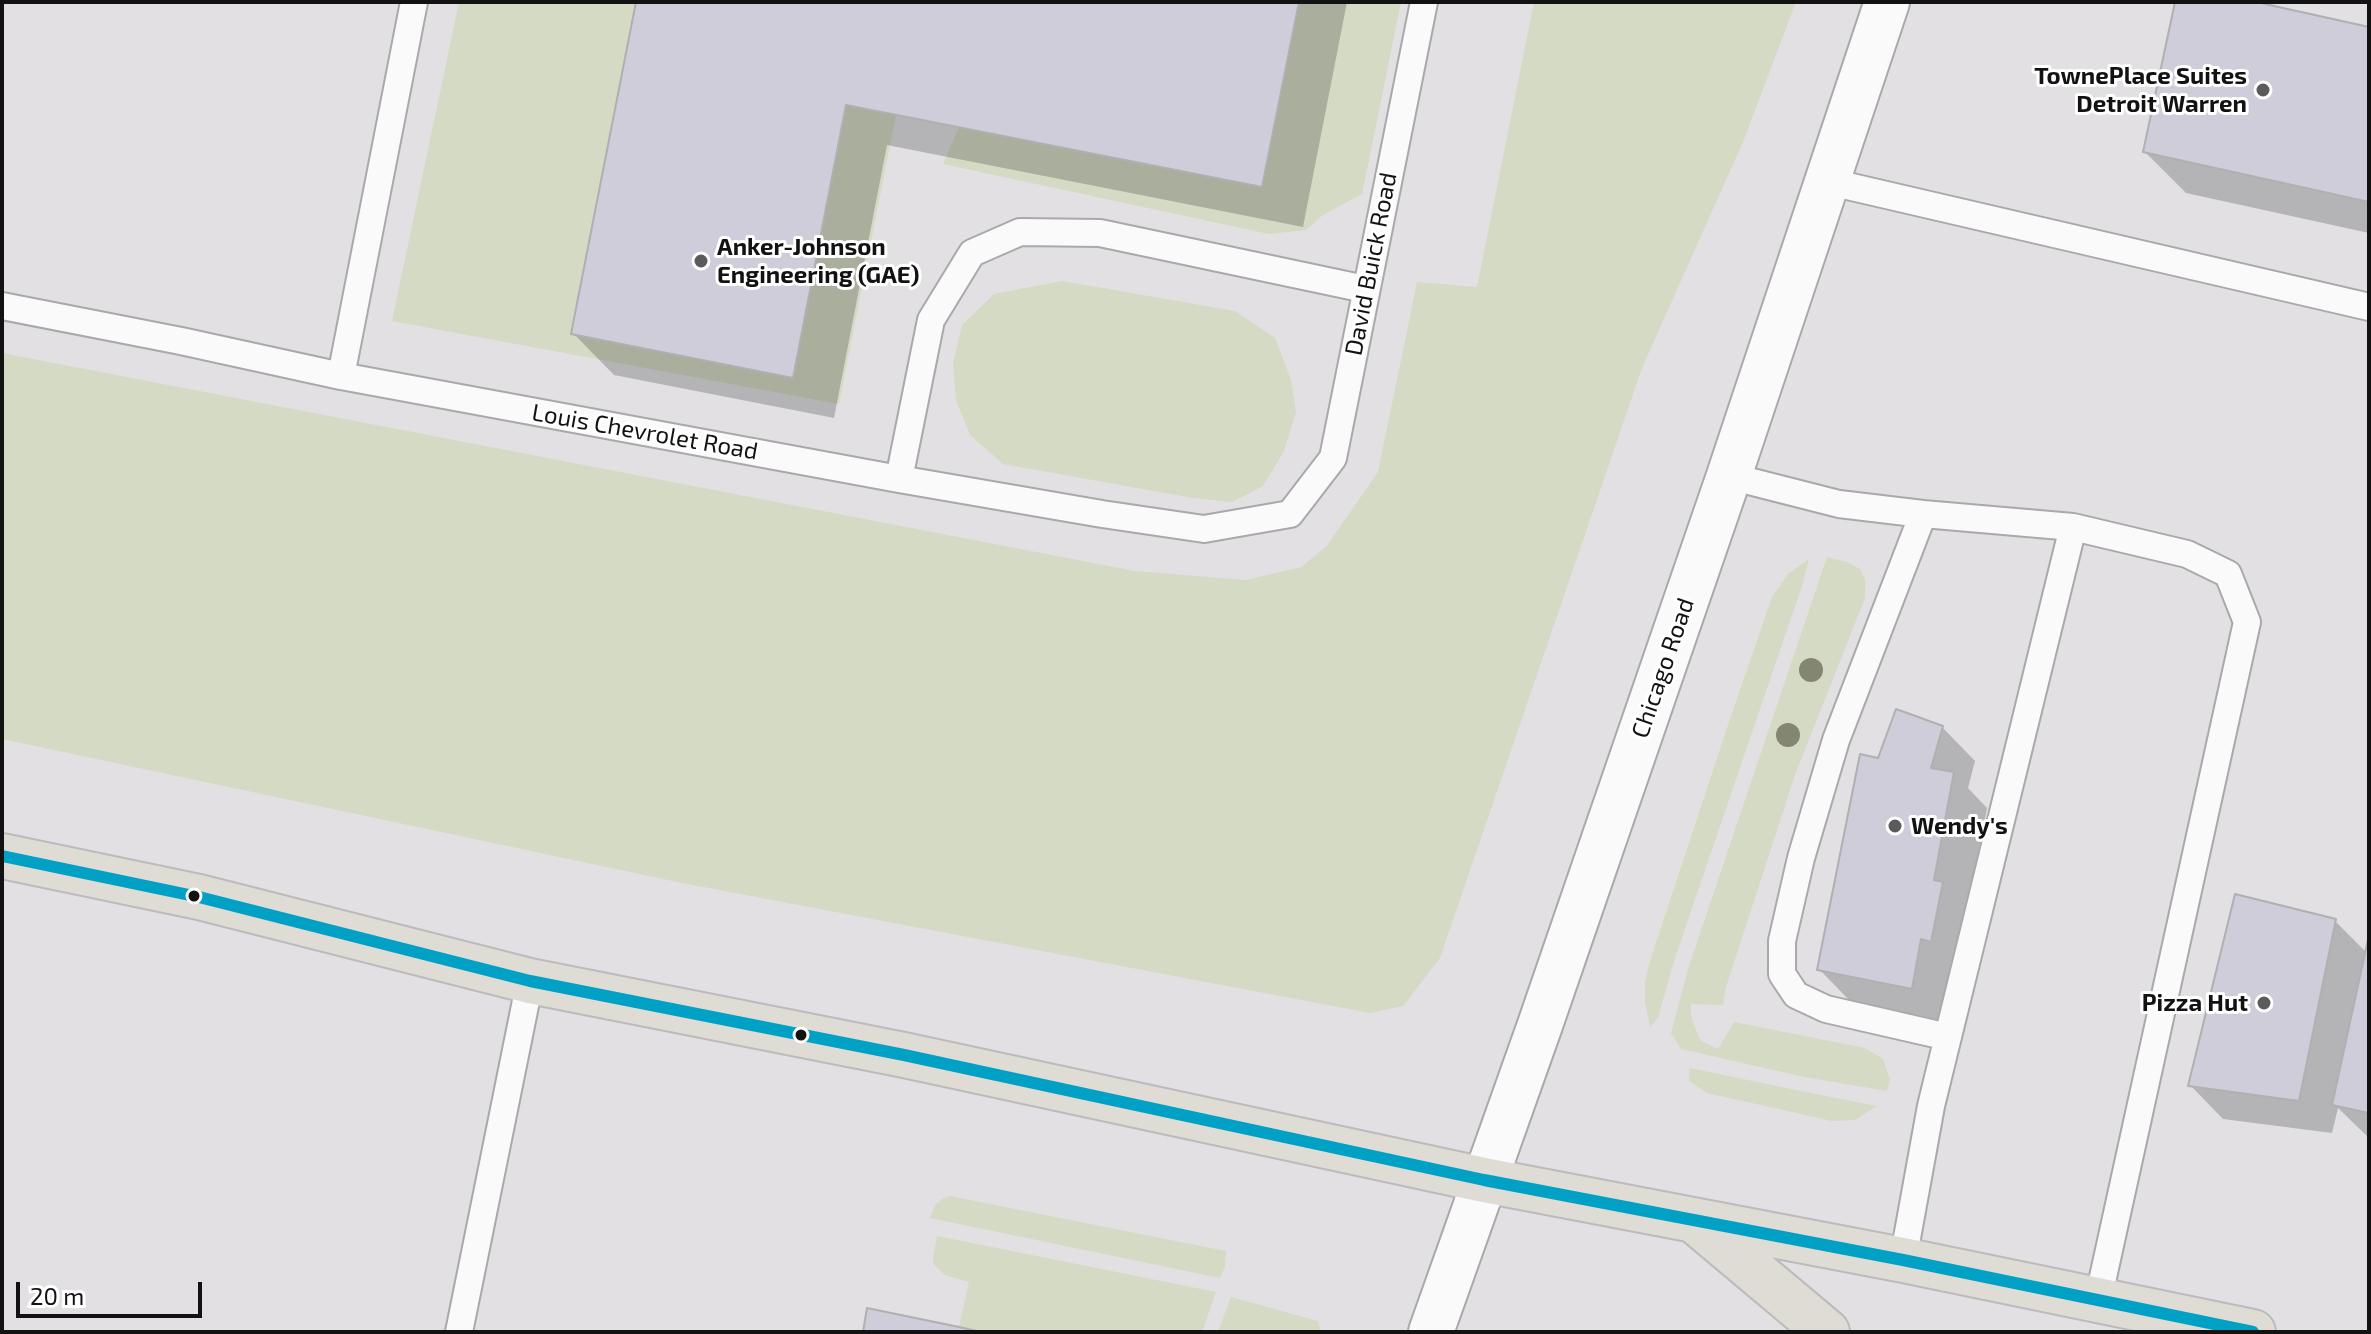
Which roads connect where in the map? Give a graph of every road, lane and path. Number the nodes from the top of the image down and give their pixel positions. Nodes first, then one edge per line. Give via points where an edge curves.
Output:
1 (414, 2) edge
2 (1424, 2) edge
3 (1887, 2) edge
4 (1826, 181) junction
5 (1365, 289) junction
6 (2, 306) edge
7 (2369, 307) edge
8 (341, 376) junction
9 (1729, 476) junction
10 (899, 479) junction
11 (1290, 514) joint
12 (1923, 514) junction
13 (2073, 527) junction
14 (2, 856) edge
15 (530, 981) junction
16 (1948, 1037) junction
17 (1484, 1180) junction
18 (1695, 1220) junction
19 (1903, 1260) junction
20 (2098, 1300) junction
21 (459, 1332) edge
22 (1431, 1332) edge
23 (1827, 1332) edge
24 (2253, 1332) edge

1 - 8 lane
2 - 5 lane, David Buick Road
3 - 4 main road, Chicago Road
4 - 7 lane
4 - 9 main road, Chicago Road
5 - 10 lane via 1100,233 1020,232 972,253 931,320
5 - 11 lane, David Buick Road via 1333,458
6 - 8 lane, Louis Chevrolet Road
8 - 10 lane, Louis Chevrolet Road
9 - 12 lane via 1839,504
9 - 17 main road, Chicago Road
10 - 11 lane, Louis Chevrolet Road via 1204,529
12 - 13 lane
12 - 16 lane via 1836,740 1801,858 1782,941 1782,974 1796,995 1826,1009
13 - 16 lane
13 - 20 lane via 2187,554 2228,574 2247,622
14 - 15 main road via 199,897
15 - 17 main road
15 - 21 lane
16 - 19 lane
17 - 18 main road
17 - 22 main road, Chicago Road
18 - 19 main road
18 - 23 main road
19 - 20 main road
20 - 24 main road

